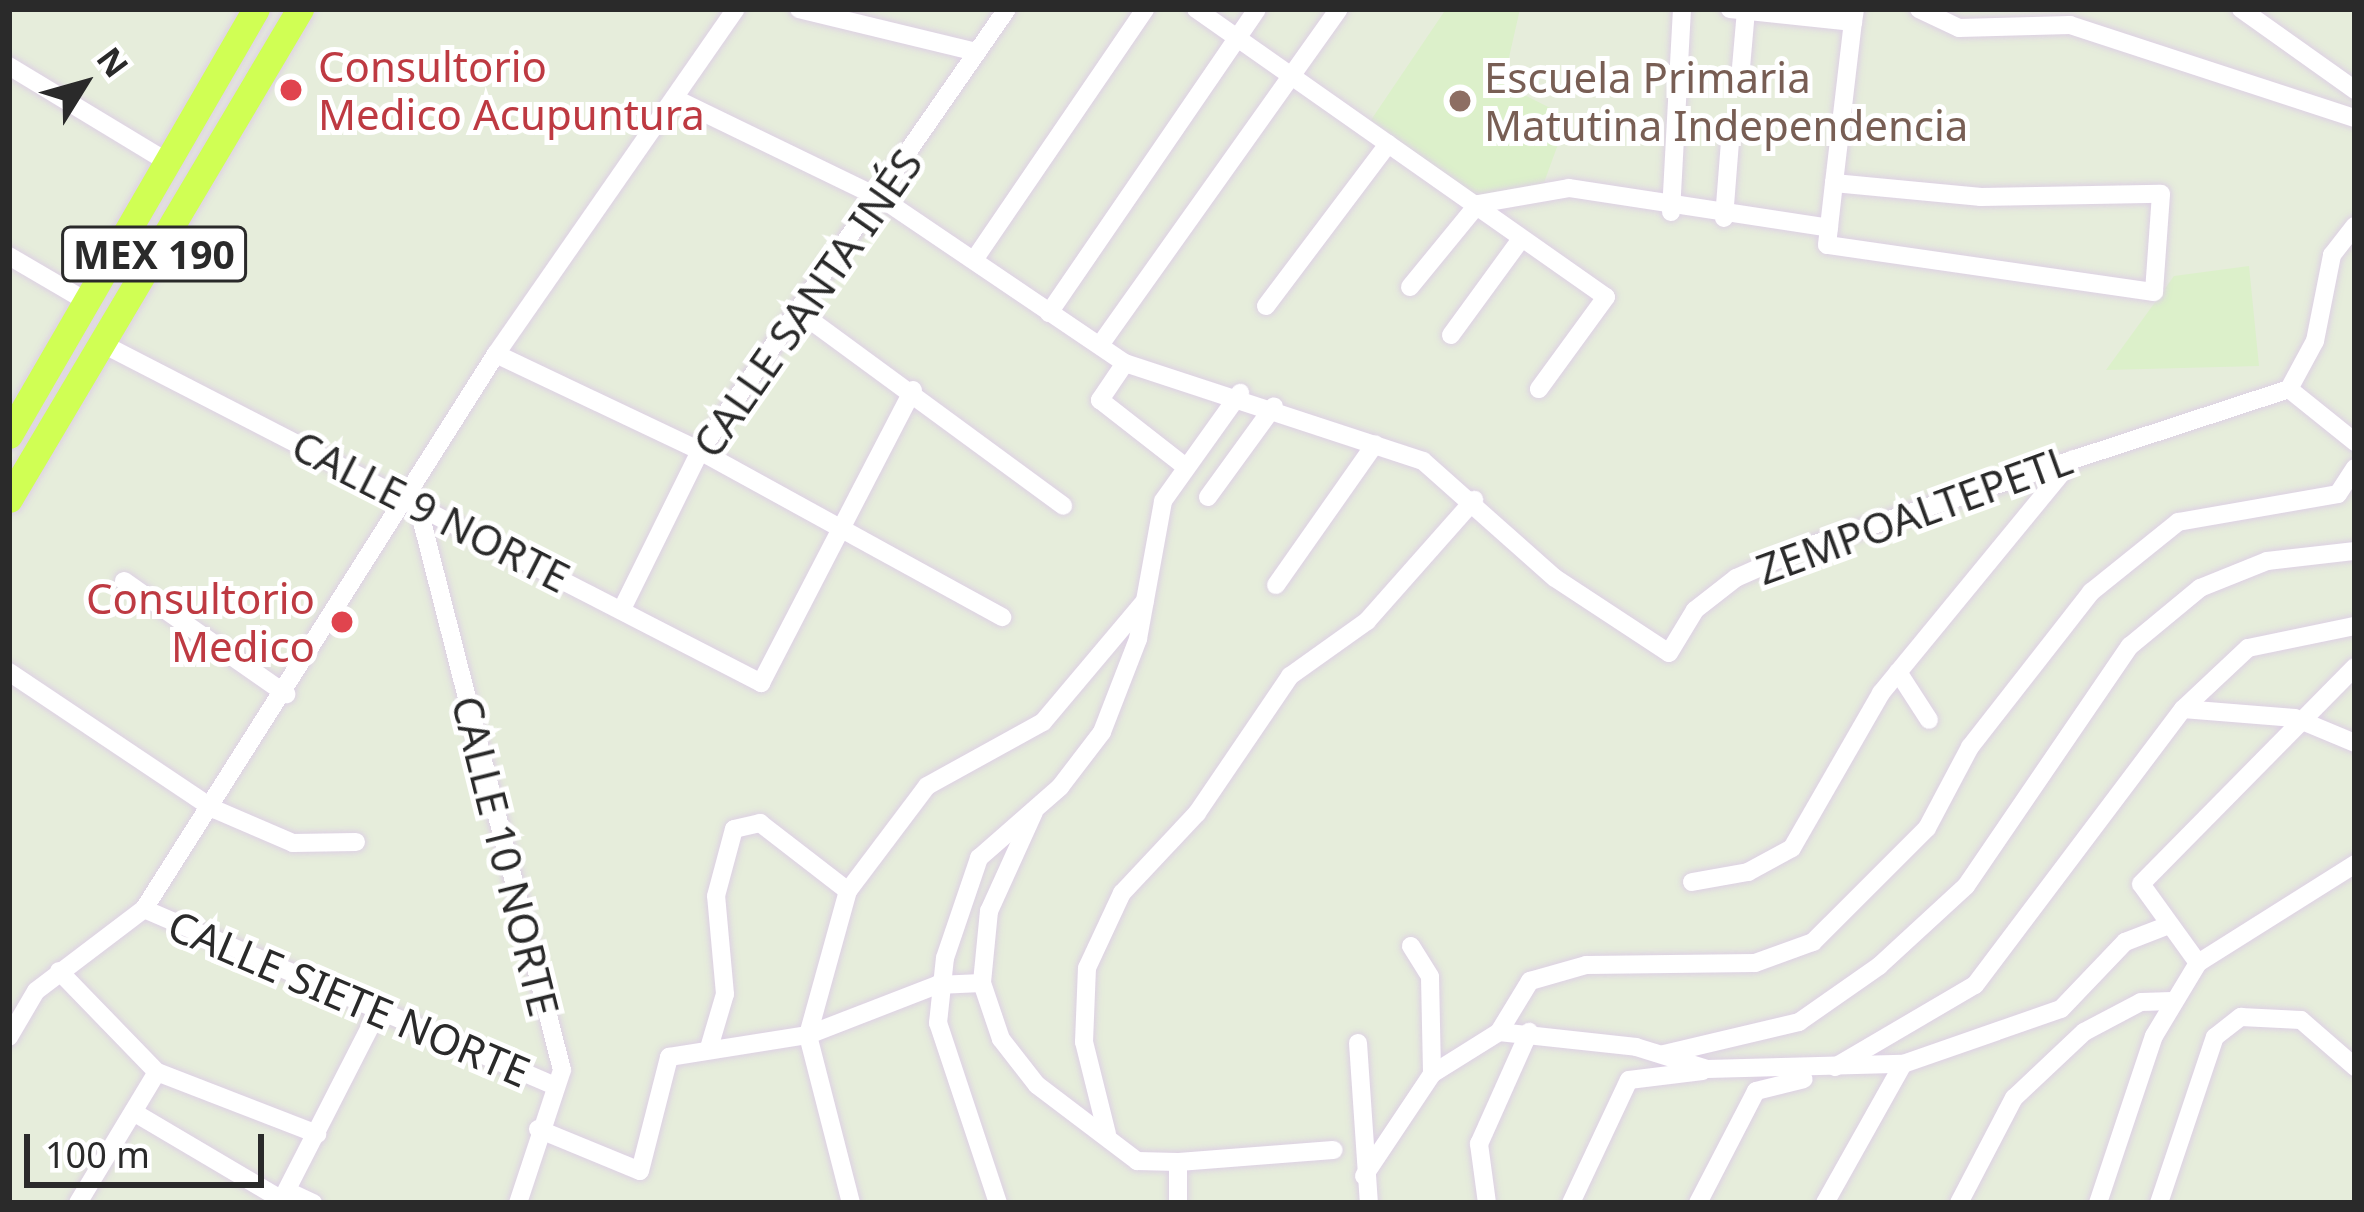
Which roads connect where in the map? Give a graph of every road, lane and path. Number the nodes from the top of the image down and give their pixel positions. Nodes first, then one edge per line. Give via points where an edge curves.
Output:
1 (256, 9) edge
2 (299, 9) edge
3 (736, 9) edge
4 (799, 9) edge
5 (1006, 9) edge
6 (1145, 9) edge
7 (1196, 9) edge
8 (1256, 9) edge
9 (1339, 9) edge
10 (1682, 9) edge
11 (1730, 9) edge
12 (1918, 9) edge
13 (2241, 9) edge
14 (1746, 10) edge
15 (1854, 15) edge
16 (1236, 38) junction
17 (977, 52) junction
18 (9, 66) edge
19 (1290, 74) junction
20 (1740, 80) dead end
21 (2355, 90) edge
22 (678, 100) junction
23 (2355, 118) edge
24 (1731, 129) dead end
25 (1388, 144) junction
26 (166, 161) junction
27 (1834, 183) junction
28 (884, 200) junction
29 (1478, 204) junction
30 (1671, 212) junction
31 (1724, 218) junction
32 (2355, 226) edge
33 (1828, 236) junction
34 (1521, 239) junction
35 (9, 256) edge
36 (974, 260) junction
37 (1410, 287) dead end
38 (84, 300) junction
39 (1266, 307) dead end
40 (798, 310) junction
41 (1048, 313) junction
42 (1451, 335) dead end
43 (99, 342) junction
44 (1100, 346) junction
45 (496, 354) junction
46 (1125, 363) junction
47 (1539, 389) dead end
48 (2289, 389) junction
49 (913, 390) junction
50 (1240, 393) junction
51 (1274, 406) junction
52 (9, 436) edge
53 (2355, 442) edge
54 (1375, 444) junction
55 (700, 451) junction
56 (2078, 454) junction
57 (1182, 464) junction
58 (2355, 468) edge
59 (1208, 496) dead end
60 (9, 500) edge
61 (1474, 500) junction
62 (412, 502) junction
63 (1063, 506) dead end
64 (849, 529) junction
65 (2355, 551) edge
66 (124, 581) dead end
67 (1276, 585) dead end
68 (1145, 601) junction
69 (622, 607) junction
70 (1002, 616) dead end
71 (2354, 626) edge
72 (2355, 667) edge
73 (9, 672) edge
74 (1898, 673) junction
75 (286, 694) junction
76 (2183, 709) junction
77 (2295, 718) junction
78 (1929, 720) dead end
79 (2355, 743) edge
80 (214, 808) junction
81 (1034, 812) junction
82 (356, 842) dead end
83 (2353, 868) edge
84 (1692, 882) dead end
85 (848, 891) junction
86 (144, 909) junction
87 (2166, 926) junction
88 (1411, 946) dead end
89 (2198, 963) junction
90 (59, 971) junction
91 (982, 982) junction
92 (938, 985) junction
93 (2172, 1000) junction
94 (2061, 1009) junction
95 (376, 1015) junction
96 (1529, 1031) junction
97 (1499, 1032) junction
98 (2084, 1032) junction
99 (808, 1035) junction
100 (9, 1037) edge
101 (1358, 1043) dead end
102 (709, 1048) junction
103 (1660, 1055) junction
104 (1904, 1064) junction
105 (2355, 1066) edge
106 (1707, 1069) junction
107 (157, 1072) junction
108 (1825, 1073) junction
109 (1432, 1074) junction
110 (555, 1086) junction
111 (135, 1113) junction
112 (538, 1129) junction
113 (316, 1134) junction
114 (1107, 1134) junction
115 (1334, 1150) dead end
116 (1178, 1162) junction
117 (1364, 1176) junction
118 (283, 1198) edge
119 (84, 1201) edge
120 (313, 1203) edge
121 (518, 1203) edge
122 (851, 1203) edge
123 (998, 1203) edge
124 (1178, 1203) edge
125 (1369, 1203) edge
126 (1487, 1203) edge
127 (1571, 1203) edge
128 (1697, 1203) edge
129 (1825, 1203) edge
130 (1960, 1203) edge
131 (2098, 1203) edge
132 (2159, 1203) edge

1 - 26 highway, MEX 190
2 - 43 highway, MEX 190
3 - 22 street
4 - 17 street
5 - 17 street, CALLE SANTA INÉS
6 - 36 street
7 - 16 street
8 - 16 street
9 - 19 street
10 - 30 street
11 - 14 street
12 - 23 street via 1959,28 2070,25
13 - 21 street
14 - 15 street
14 - 20 street
15 - 27 street
16 - 19 street
16 - 41 street
17 - 28 street, CALLE SANTA INÉS
18 - 26 street
19 - 25 street
19 - 44 street
22 - 28 street, ZEMPOALTEPETL
22 - 45 street
24 - 31 street
25 - 29 street
25 - 39 street
26 - 38 highway, MEX 190
27 - 33 street
27 - 33 street via 1981,197 2161,194 2154,292
28 - 36 street, ZEMPOALTEPETL
28 - 40 street, CALLE SANTA INÉS
29 - 30 street via 1569,188
29 - 34 street
29 - 37 street
30 - 31 street
31 - 33 street
32 - 48 street via 2332,255 2315,341
34 - 42 street
34 - 47 street via 1606,297
35 - 38 street
36 - 41 street, ZEMPOALTEPETL
38 - 52 highway, MEX 190
40 - 49 street
40 - 55 street, CALLE SANTA INÉS
41 - 44 street, ZEMPOALTEPETL
43 - 60 highway, MEX 190
43 - 62 street, CALLE 9 NORTE
44 - 46 street, ZEMPOALTEPETL
45 - 55 street
45 - 62 street
46 - 50 street, ZEMPOALTEPETL
46 - 57 street via 1100,400
48 - 53 street via 2320,425
48 - 56 street, ZEMPOALTEPETL
49 - 63 street
49 - 64 street
50 - 51 street, ZEMPOALTEPETL
50 - 57 street
51 - 54 street, ZEMPOALTEPETL
51 - 59 street
54 - 61 street, ZEMPOALTEPETL
54 - 67 street
55 - 64 street
55 - 69 street, CALLE SANTA INÉS
56 - 61 street, ZEMPOALTEPETL via 1736,578 1695,610 1669,653 1555,578
56 - 74 street
57 - 68 street via 1163,501
58 - 97 street via 2338,494 2178,522 2091,592 1970,747 1928,828 1813,942 1755,963 1586,965 1530,981
61 - 114 street via 1348,638 1290,676 1101,932 1084,1042
62 - 69 street, CALLE 9 NORTE
62 - 75 street
62 - 110 street, CALLE 10 NORTE via 562,1070
64 - 69 street, CALLE 9 NORTE via 761,683
64 - 70 street
65 - 103 street via 2267,561 2200,588 2130,646 1966,886 1879,966 1799,1022
66 - 75 street
68 - 81 street via 1102,732
68 - 85 street via 1043,722 927,786
71 - 76 street via 2248,648
72 - 77 street
73 - 80 street
74 - 78 street
74 - 84 street via 1792,848 1748,872
75 - 80 street
76 - 77 street
76 - 108 street via 1976,985
77 - 79 street
77 - 87 street via 2141,884
80 - 82 street via 293,843
80 - 86 street
81 - 91 street via 998,880
81 - 92 street via 980,858
83 - 89 street
85 - 99 street
85 - 102 street via 760,823 734,829 716,896 725,994
86 - 90 street
86 - 95 street, CALLE SIETE NORTE
87 - 89 street
87 - 94 street via 2126,942
88 - 109 street via 1430,977
89 - 93 street
90 - 100 street
90 - 107 street
91 - 92 street
91 - 114 street via 1000,1040 1037,1085
92 - 99 street
92 - 123 street via 967,1130
93 - 98 street via 2141,1002
93 - 131 street
94 - 98 street
94 - 104 street
95 - 110 street, CALLE SIETE NORTE
95 - 113 street
96 - 97 street
96 - 103 street
96 - 126 street via 1479,1144
97 - 109 street
98 - 130 street via 2014,1098
99 - 102 street
99 - 122 street
101 - 117 street
102 - 112 street via 669,1057 640,1171
103 - 106 street
104 - 108 street
104 - 129 street
105 - 132 street via 2301,1020 2265,1010 2215,1037
106 - 108 street
106 - 127 street via 1629,1080
107 - 111 street
107 - 113 street
108 - 128 street via 1756,1091
109 - 117 street
110 - 112 street, CALLE 10 NORTE
111 - 118 street
111 - 119 street
112 - 121 street, CALLE 10 NORTE
113 - 118 street
114 - 116 street via 1136,1160
115 - 116 street
116 - 124 street
117 - 125 street
118 - 120 street

